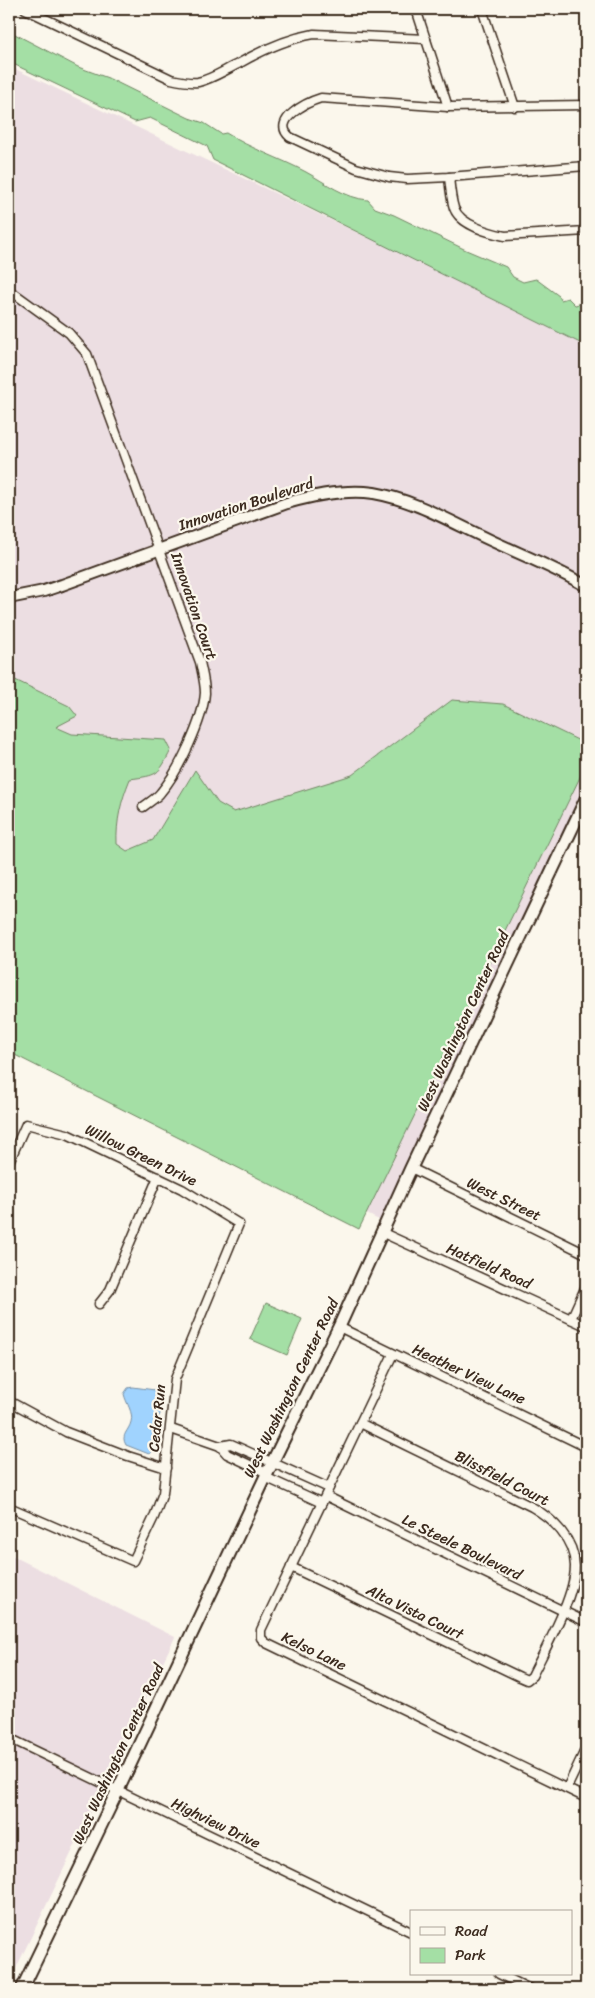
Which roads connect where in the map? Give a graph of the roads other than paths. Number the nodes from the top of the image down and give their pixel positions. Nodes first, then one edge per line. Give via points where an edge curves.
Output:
1 (25, 9) edge
2 (416, 9) edge
3 (482, 9) edge
4 (426, 40) junction
5 (586, 105) edge
6 (448, 106) junction
7 (514, 107) junction
8 (586, 166) edge
9 (449, 176) junction
10 (586, 231) edge
11 (15, 294) dead end
12 (159, 549) junction
13 (586, 584) edge
14 (9, 598) edge
15 (586, 799) edge
16 (144, 807) dead end
17 (9, 1162) edge
18 (410, 1168) junction
19 (158, 1177) junction
20 (239, 1224) joint
21 (381, 1232) junction
22 (586, 1254) edge
23 (586, 1286) edge
24 (99, 1304) dead end
25 (571, 1319) junction
26 (586, 1326) edge
27 (339, 1327) junction
28 (393, 1354) junction
29 (9, 1401) edge
30 (360, 1423) junction
31 (171, 1429) junction
32 (220, 1446) junction
33 (586, 1447) edge
34 (273, 1461) junction
35 (166, 1468) junction
36 (266, 1475) junction
37 (329, 1488) junction
38 (324, 1499) junction
39 (9, 1507) edge
40 (291, 1567) junction
41 (563, 1610) junction
42 (586, 1622) edge
43 (527, 1680) joint
44 (9, 1738) edge
45 (586, 1748) edge
46 (567, 1788) junction
47 (118, 1790) junction
48 (586, 1798) edge
49 (410, 1932) edge
50 (503, 1976) edge
51 (22, 1989) edge
52 (530, 1989) edge

1 - 4 street via 171,79 184,82 211,78 298,36
2 - 4 street
3 - 7 street
4 - 6 street
5 - 7 street
6 - 7 street
6 - 9 street via 321,98 290,114 284,127 290,137 372,174 408,179
8 - 9 street
9 - 10 street via 454,209 466,222 505,236
11 - 12 street, Innovation Court via 69,333 87,354
12 - 13 street, Innovation Boulevard via 309,497 373,493 426,510
12 - 14 street, Innovation Boulevard via 44,591
12 - 16 street, Innovation Court via 200,662 205,691 203,708 172,778
15 - 18 main road, West Washington Center Road
17 - 19 street, Willow Green Drive via 26,1124 67,1134
18 - 21 main road, West Washington Center Road
18 - 22 street, West Street
19 - 20 street, Willow Green Drive
19 - 24 street via 110,1290
20 - 31 street, Cedar Run via 175,1379
21 - 25 street, Hatfield Road
21 - 27 main road, West Washington Center Road
23 - 25 street
25 - 26 street, Hatfield Road
27 - 28 street, Heather View Lane
27 - 34 main road, West Washington Center Road
28 - 30 street, Kelso Lane
28 - 33 street, Heather View Lane
29 - 35 street via 66,1432 136,1460
30 - 37 street, Kelso Lane
30 - 41 street, Blissfield Court via 548,1516 570,1546 575,1566
31 - 32 street
31 - 35 street, Cedar Run
32 - 34 street via 231,1444
32 - 36 street, Le Steele Boulevard via 227,1454
34 - 36 main road, West Washington Center Road
34 - 37 street
35 - 39 street, Cedar Run via 163,1493 133,1561
36 - 38 street, Le Steele Boulevard
36 - 47 main road, West Washington Center Road
37 - 38 street, Kelso Lane
38 - 40 street, Kelso Lane
38 - 41 street, Le Steele Boulevard
40 - 43 street, Alta Vista Court
40 - 46 street, Kelso Lane via 261,1630 260,1638 266,1643
41 - 42 street, Le Steele Boulevard
41 - 43 street, Blissfield Court via 532,1676
44 - 47 street, Highview Drive
45 - 46 street
46 - 48 street, Kelso Lane
47 - 49 street, Highview Drive
47 - 51 main road, West Washington Center Road
50 - 52 street

